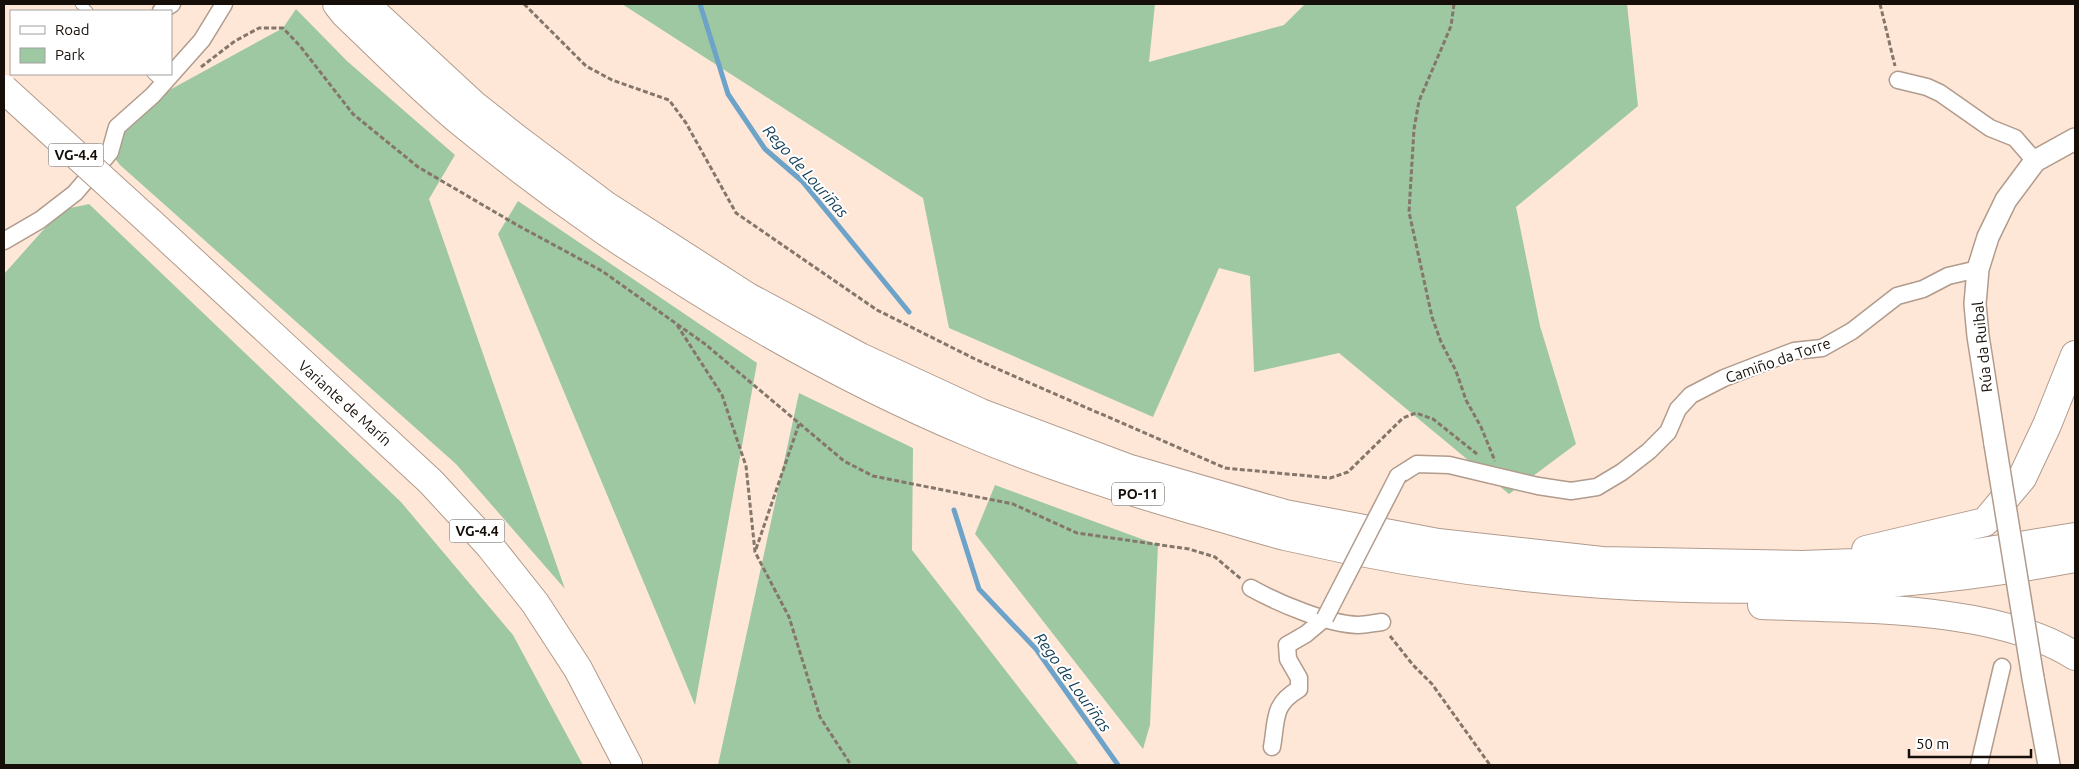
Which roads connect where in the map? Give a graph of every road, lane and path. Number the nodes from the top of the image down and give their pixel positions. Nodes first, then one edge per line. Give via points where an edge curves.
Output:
1 (224, 4) edge
2 (337, 4) edge
3 (365, 4) edge
4 (524, 4) edge
5 (1454, 4) edge
6 (1880, 4) edge
7 (172, 67) edge
8 (195, 70) dead end
9 (158, 79) edge
10 (1898, 80) joint
11 (4, 89) edge
12 (2075, 139) edge
13 (2036, 161) junction
14 (4, 241) edge
15 (1978, 269) junction
16 (675, 323) junction
17 (2075, 355) edge
18 (799, 424) junction
19 (1482, 459) dead end
20 (1489, 462) dead end
21 (2075, 537) edge
22 (755, 552) junction
23 (2075, 558) edge
24 (1802, 566) junction
25 (1588, 582) junction
26 (1251, 588) joint
27 (1325, 618) junction
28 (1382, 622) joint
29 (2075, 656) edge
30 (2002, 667) dead end
31 (1272, 747) dead end
32 (628, 765) edge
33 (851, 765) edge
34 (1490, 765) edge
35 (1979, 765) edge
36 (2049, 765) edge

1 - 7 street via 202,40
2 - 25 highway, PO-11 via 460,122 600,228 740,318 849,377 971,434 1122,489 1283,535 1402,560
3 - 24 highway, PO-11 via 474,105 605,205 748,297 860,357 981,413 1130,469 1285,514 1438,544 1602,561
4 - 19 path via 586,66 612,80 669,100 686,123 736,213 877,310 974,359 1225,468 1330,478 1348,472 1403,418 1416,413 1433,419
5 - 20 path via 1451,26 1419,101 1409,212 1432,317 1496,466
6 - 10 path
8 - 16 path via 259,28 283,28 354,114 418,167 602,271
9 - 14 street via 117,127 110,152 75,193 40,220
10 - 13 street via 1940,93 1990,128 2015,138
11 - 32 highway, Variante de Marín / VG-4.4, bridge via 432,482 489,545 535,603 578,669
12 - 13 street, Rúa da Ruibal
13 - 15 street, Rúa da Ruibal via 2006,200 1988,237
15 - 27 street, Camiño da Torre, bridge via 1948,276 1923,289 1897,296 1852,331 1822,348 1794,352 1724,378 1691,395 1678,409 1668,432 1661,439 1622,472 1597,487 1571,491 1449,465 1417,464 1398,476
15 - 36 street, Rúa da Ruibal, bridge via 1975,304 1978,336
16 - 18 path via 705,344
16 - 22 path via 722,395 746,466
17 - 24 highway via 2022,478 1985,522
18 - 22 path
18 - 26 path via 844,461 872,476 1013,504 1078,533 1215,557
21 - 24 highway, PO-11 via 1933,560
22 - 33 path via 789,617 820,717
23 - 25 highway, PO-11 via 1933,579 1808,588 1697,589
25 - 29 highway via 1685,602 1893,610 1976,621 2027,633
26 - 27 street via 1268,598
27 - 28 street via 1358,625
27 - 31 street via 1288,645 1288,659 1299,678 1299,690 1279,705
28 - 34 path via 1393,640 1432,684
30 - 35 street

